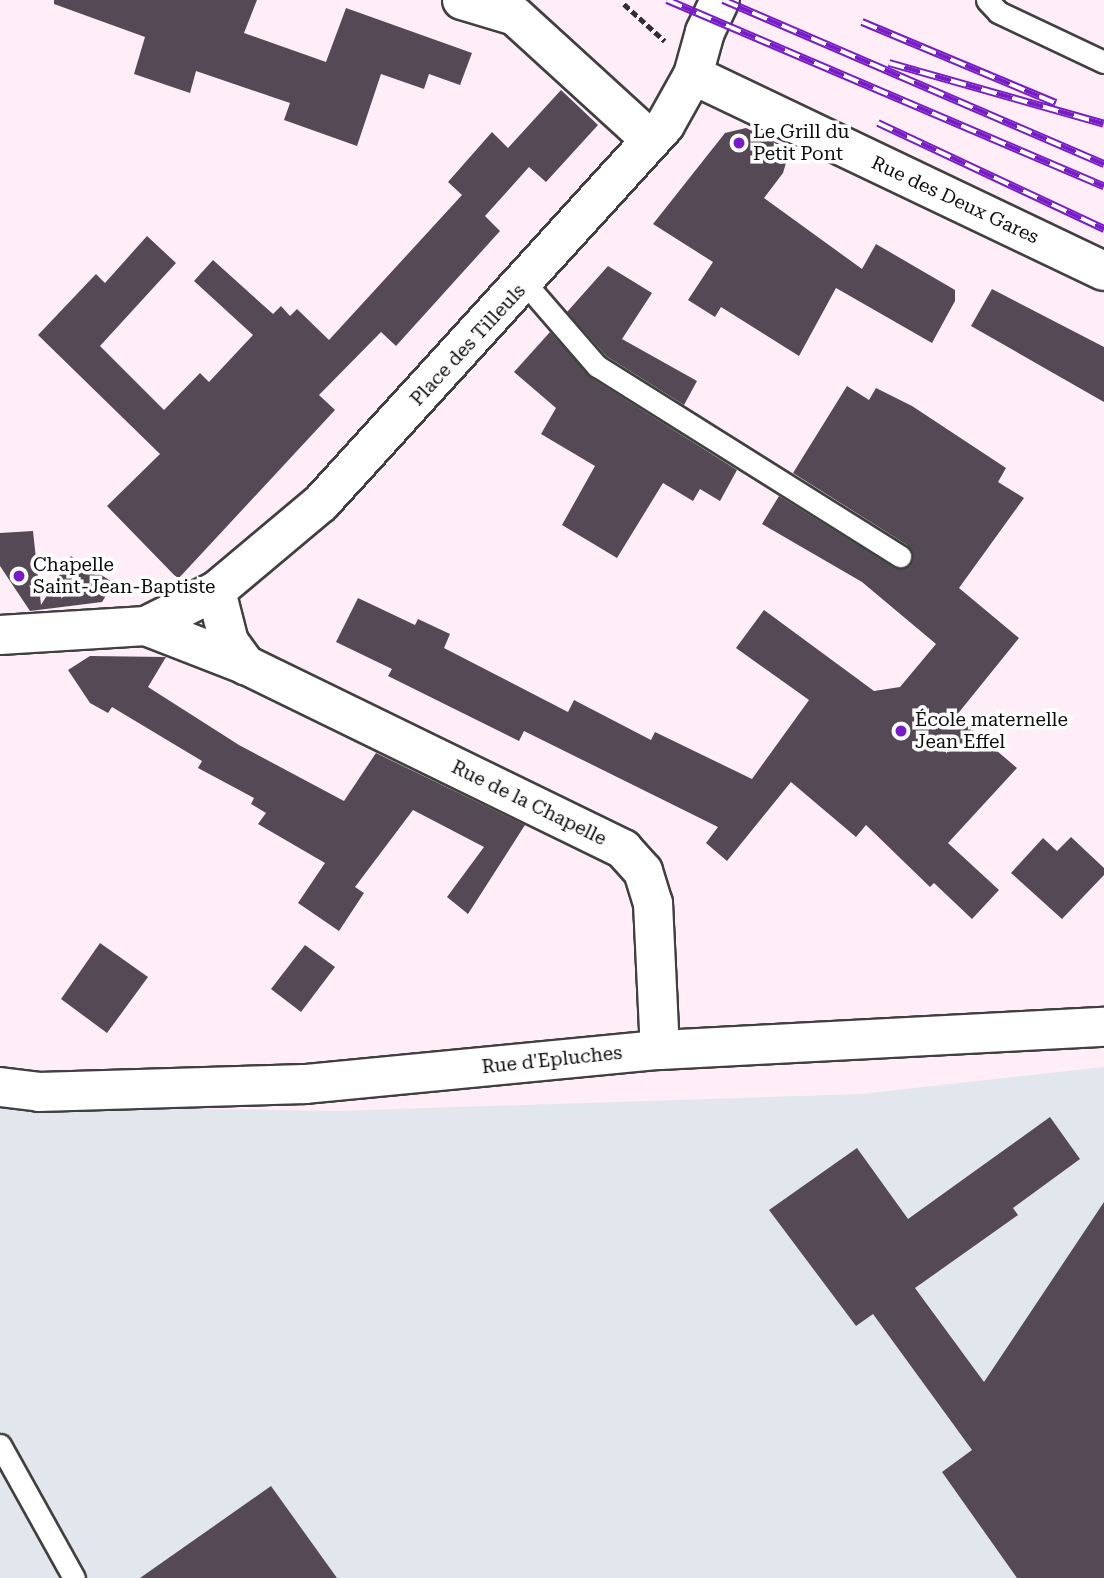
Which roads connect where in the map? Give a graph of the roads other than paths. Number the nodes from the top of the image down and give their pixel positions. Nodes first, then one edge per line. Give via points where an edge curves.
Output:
1 (462, 0) edge
2 (720, 0) edge
3 (987, 0) edge
4 (682, 60) junction
5 (1104, 62) edge
6 (652, 140) junction
7 (1104, 271) edge
8 (525, 283) junction
9 (901, 555) dead end
10 (216, 591) junction
11 (146, 626) junction
12 (0, 635) edge
13 (246, 665) junction
14 (1104, 1027) edge
15 (660, 1049) junction
16 (0, 1087) edge
17 (0, 1445) edge
18 (74, 1578) edge

1 - 6 street via 515,16
2 - 4 street, Place des Tilleuls via 705,32
3 - 5 lane via 998,12
4 - 6 street, Place des Tilleuls
4 - 7 street, Rue des Deux Gares
6 - 8 street, Place des Tilleuls
8 - 9 lane via 597,366
8 - 10 street, Place des Tilleuls via 321,503
10 - 11 street, Rue de la Chapelle
10 - 13 street via 229,642
11 - 12 street, Rue de la Chapelle
11 - 13 street, Rue de la Chapelle
13 - 15 street, Rue de la Chapelle via 623,849 643,871 653,904
14 - 15 street, Rue d'Epluches
15 - 16 street, Rue d'Epluches via 305,1084 39,1093
17 - 18 lane

